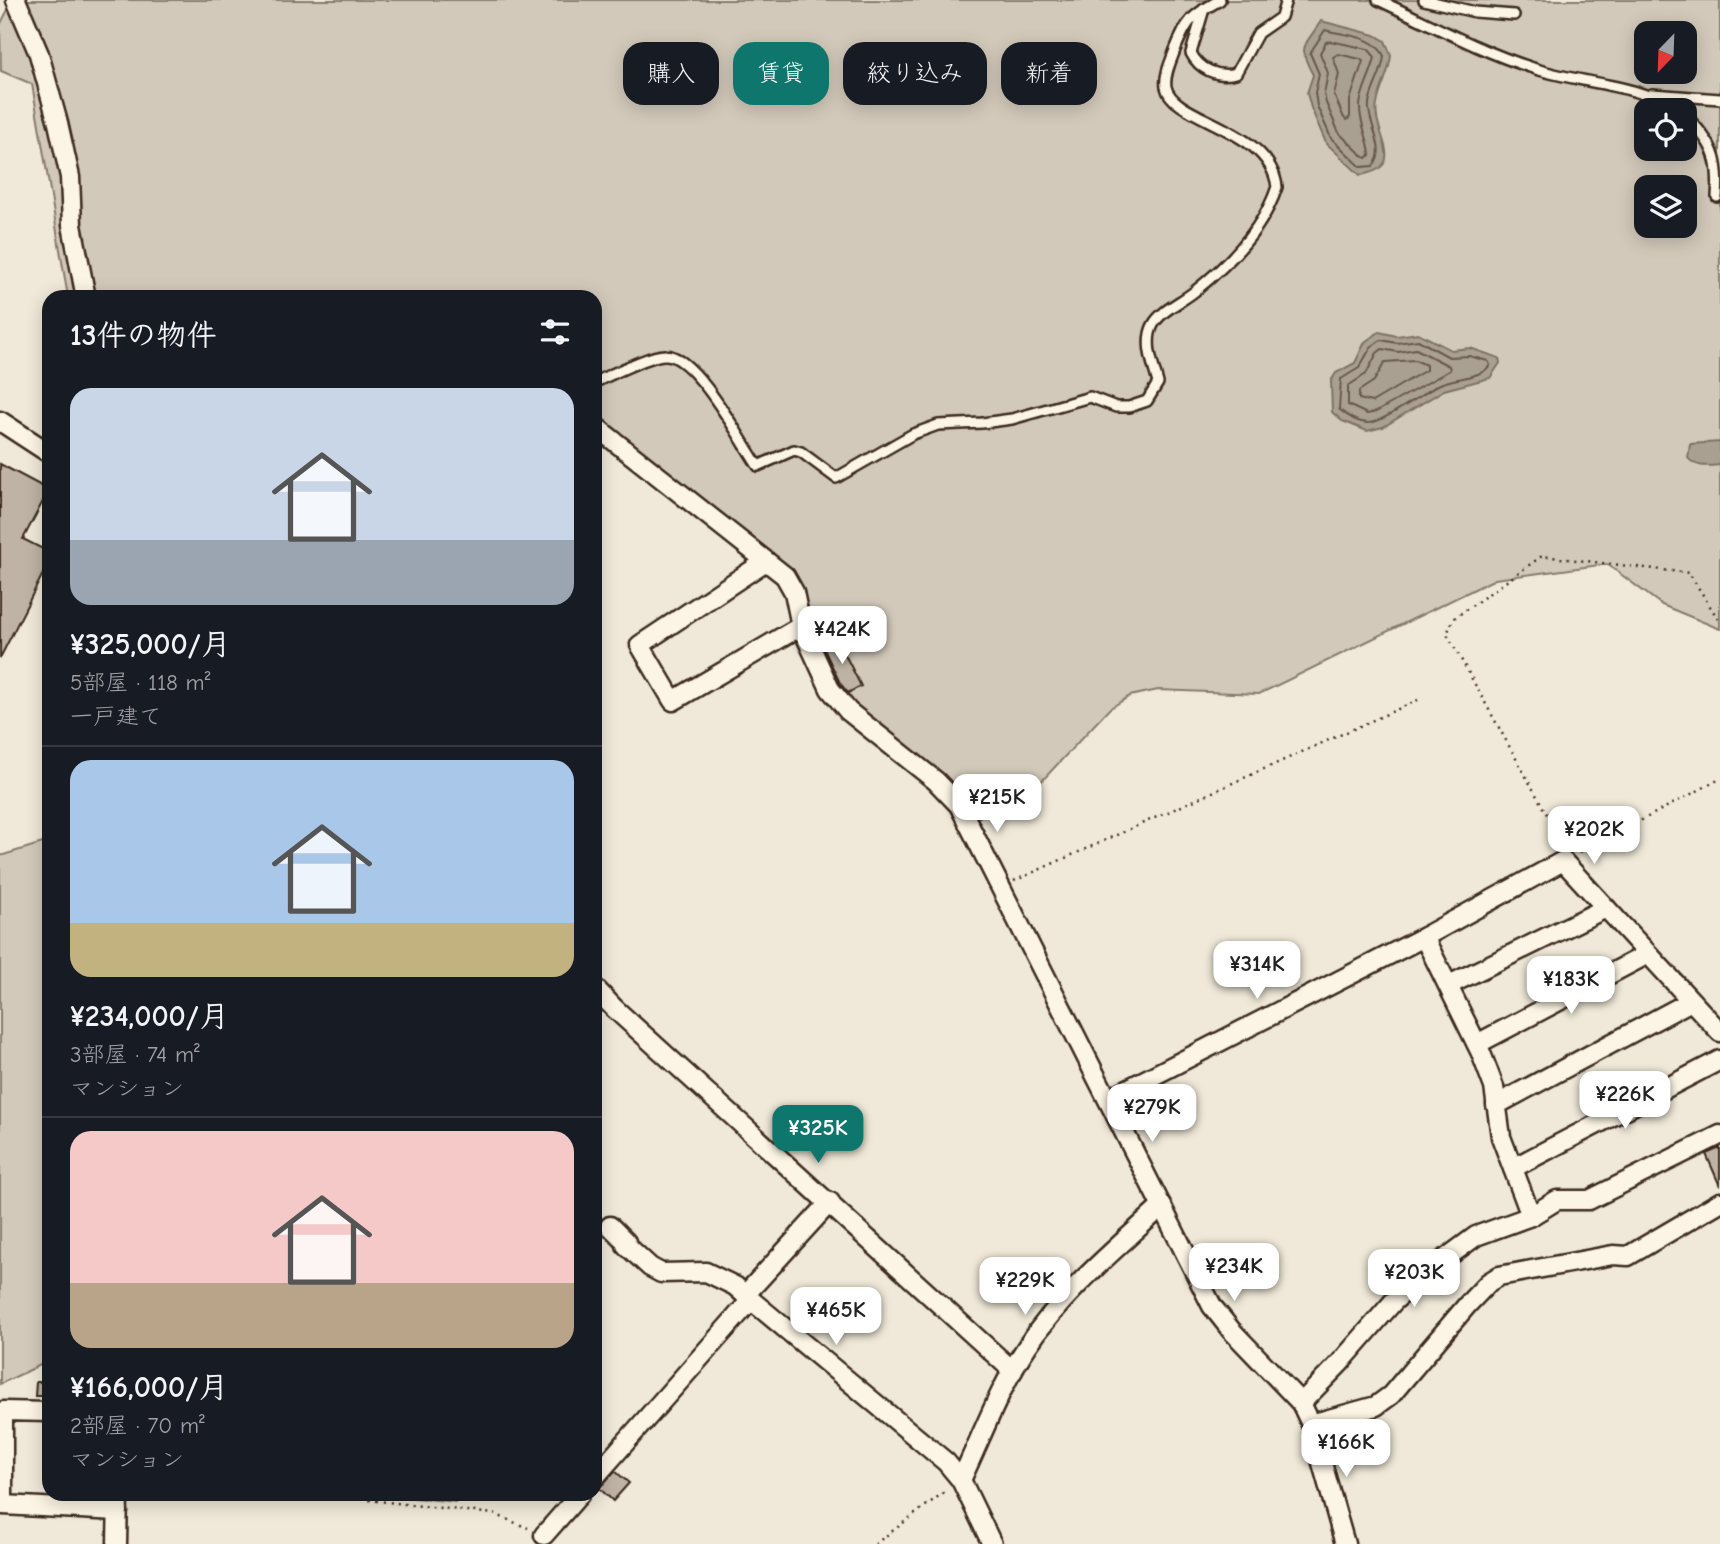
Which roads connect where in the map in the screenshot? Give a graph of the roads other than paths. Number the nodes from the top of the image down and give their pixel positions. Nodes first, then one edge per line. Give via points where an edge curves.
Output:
1 (16, 0) edge
2 (1220, 0) edge
3 (1286, 0) edge
4 (1378, 0) edge
5 (1424, 0) edge
6 (1204, 9) junction
7 (1514, 15) dead end
8 (1641, 92) junction
9 (1653, 98) edge
10 (1720, 99) edge
11 (1697, 127) edge
12 (1717, 197) dead end
13 (84, 290) edge
14 (602, 379) edge
15 (0, 421) edge
16 (602, 432) edge
17 (42, 448) edge
18 (766, 561) junction
19 (801, 626) junction
20 (1606, 908) junction
21 (1424, 937) junction
22 (1648, 954) junction
23 (1449, 985) junction
24 (602, 995) edge
25 (1691, 1001) junction
26 (1720, 1032) edge
27 (1477, 1044) junction
28 (1720, 1060) edge
29 (1108, 1098) junction
30 (1496, 1105) junction
31 (1720, 1135) edge
32 (1513, 1168) junction
33 (830, 1202) junction
34 (1720, 1202) edge
35 (1162, 1206) junction
36 (1531, 1216) junction
37 (610, 1226) dead end
38 (748, 1298) junction
39 (1013, 1371) junction
40 (1301, 1403) junction
41 (42, 1412) edge
42 (1311, 1424) junction
43 (602, 1469) edge
44 (961, 1480) junction
45 (574, 1501) edge
46 (118, 1503) edge
47 (544, 1535) road end
48 (117, 1544) edge
49 (992, 1544) edge
50 (1345, 1544) edge

1 - 13 street via 39,54 58,123
2 - 6 lane
3 - 6 lane via 1281,17 1258,33 1236,73 1226,76 1214,74 1191,53
4 - 8 lane via 1532,68
5 - 7 lane
6 - 14 lane via 1190,18 1184,29 1166,79 1167,90 1180,106 1222,125 1253,147 1271,165 1277,187 1252,236 1154,323 1149,338 1158,383 1147,401 1116,407 1090,397 1012,419 938,425 913,434 836,478 794,450 758,466 700,377 683,361 667,355 652,358
8 - 9 lane
8 - 10 lane
11 - 12 lane via 1715,153
15 - 17 street
16 - 18 street
18 - 19 street via 785,576 794,592
18 - 19 street via 640,645 673,701
19 - 29 street via 830,689 848,711 959,806
20 - 21 street via 1567,859
20 - 22 street
20 - 23 street
21 - 23 street
21 - 29 street
22 - 25 street
22 - 27 street
23 - 27 street
24 - 33 street
25 - 26 street
25 - 30 street
27 - 30 street
28 - 32 street
29 - 35 street
30 - 32 street via 1501,1137
31 - 36 street via 1590,1200 1557,1200
32 - 36 street
33 - 38 street
33 - 39 street
34 - 42 street via 1628,1256 1499,1276 1468,1304 1391,1395 1376,1406
35 - 39 street via 1056,1308
35 - 40 street via 1212,1306
36 - 40 street via 1476,1236 1434,1267 1394,1301
37 - 38 street via 661,1273 706,1272
38 - 43 street
38 - 44 street via 946,1462
39 - 44 street
40 - 42 street
41 - 46 street via 3,1411 3,1505
42 - 50 street
44 - 49 street
45 - 47 street
46 - 48 street

